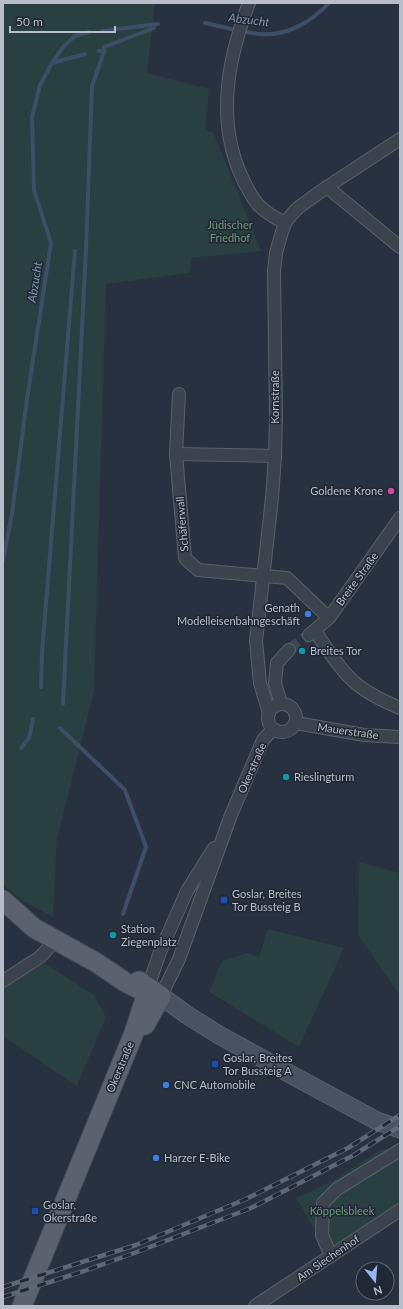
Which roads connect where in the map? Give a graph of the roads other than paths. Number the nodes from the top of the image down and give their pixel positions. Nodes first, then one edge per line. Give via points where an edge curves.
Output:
1 (249, 3) edge
2 (400, 139) edge
3 (327, 187) junction
4 (285, 223) junction
5 (400, 247) edge
6 (179, 394) dead end
7 (176, 454) junction
8 (275, 456) junction
9 (400, 518) edge
10 (264, 576) junction
11 (329, 618) junction
12 (289, 650) tunnel mouth
13 (281, 704) junction
14 (400, 708) edge
15 (269, 713) junction
16 (296, 723) junction
17 (273, 729) junction
18 (400, 737) edge
19 (225, 831) junction
20 (6, 903) edge
21 (56, 940) junction
22 (3, 981) edge
23 (153, 995) junction
24 (400, 1129) edge
25 (395, 1153) edge
26 (400, 1210) edge
27 (331, 1256) junction
28 (22, 1306) edge
29 (30, 1306) edge
30 (255, 1306) edge

1 - 4 street via 236,40 229,73 227,122 231,149 253,200 263,210
2 - 3 street, Kornstraße
3 - 4 street, Kornstraße via 299,207
3 - 5 street
4 - 8 street, Kornstraße via 276,253 274,271
6 - 7 street, Schäferwall
7 - 8 street
7 - 10 street, Schäferwall via 185,558 198,570
8 - 10 street, Kornstraße
9 - 11 street, Breite Straße
10 - 11 street, Schäferwall via 287,578
10 - 15 street, Kornstraße via 256,641 260,682
11 - 14 street, Breite Straße via 312,633 348,676 363,689
12 - 13 street via 277,663 275,683
13 - 15 street
13 - 16 street via 294,709
15 - 17 street via 268,718
16 - 17 street via 285,732
16 - 18 street, Mauerstraße via 364,736
17 - 19 street, Okerstraße via 263,740
19 - 23 street, Okerstraße via 179,960
19 - 23 street, Okerstraße via 187,891 164,943
20 - 21 main road via 37,921
21 - 22 street via 40,957
21 - 23 main road via 97,963 118,967
23 - 24 street via 185,1022 218,1040 246,1049 377,1121
23 - 28 main road, Okerstraße via 134,1033
23 - 29 main road, Okerstraße via 140,1036
25 - 27 street via 337,1189 323,1203 322,1235
26 - 27 street, Am Siechenhof
27 - 30 street, Am Siechenhof

